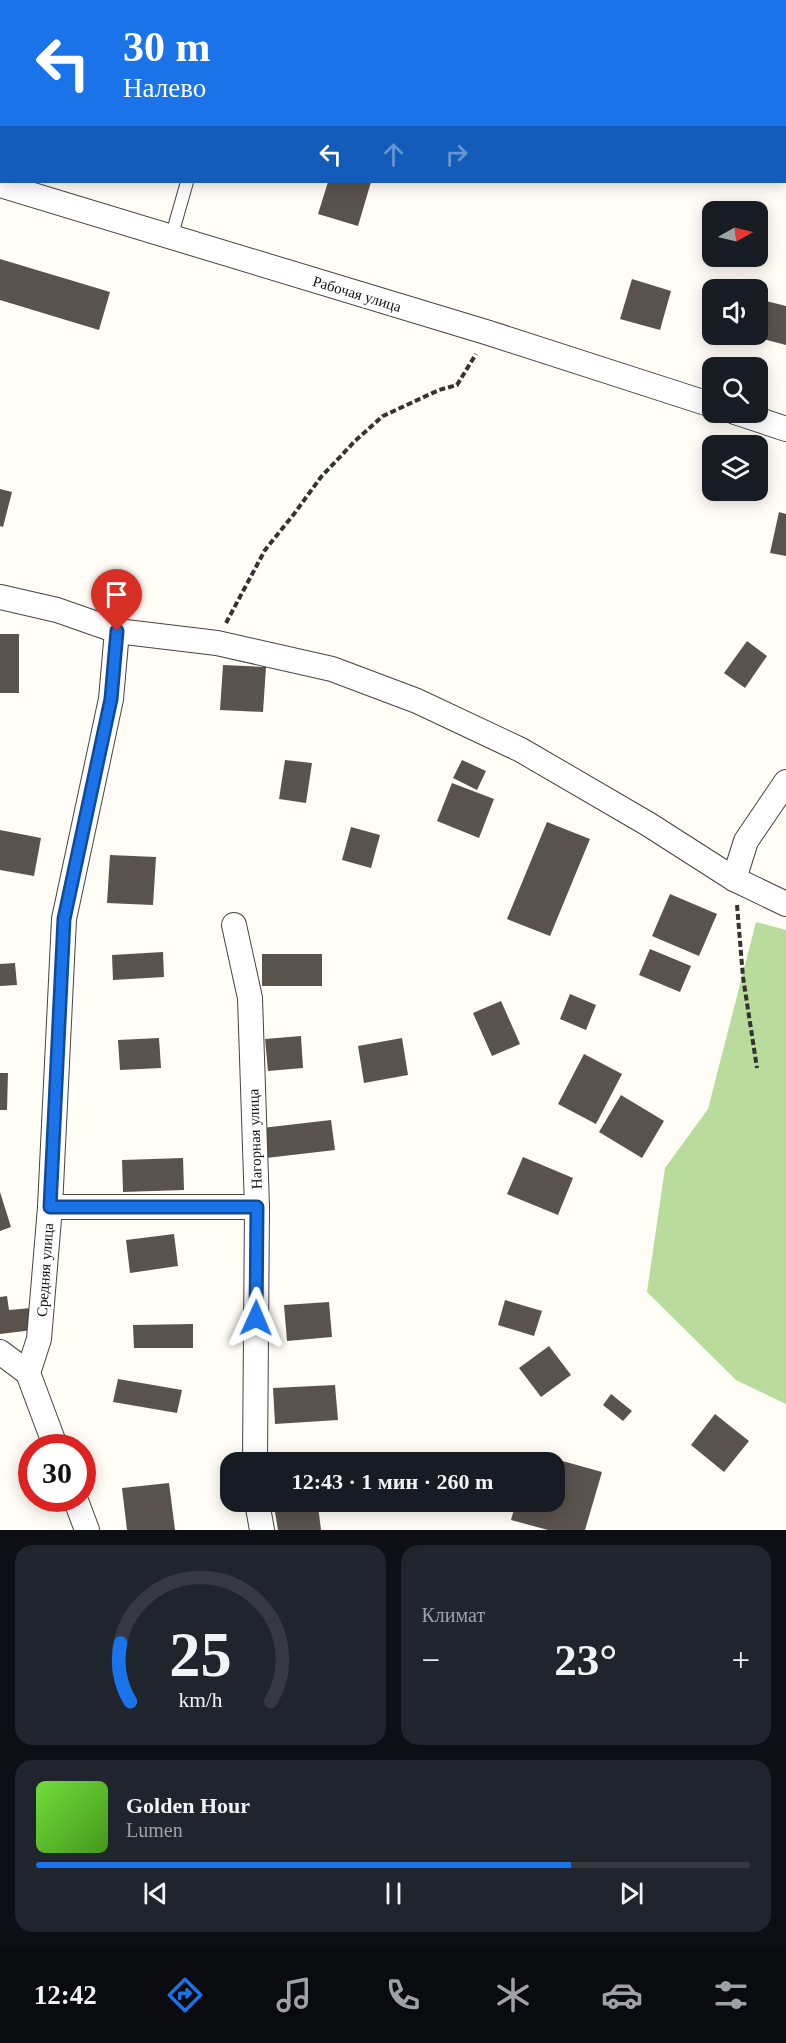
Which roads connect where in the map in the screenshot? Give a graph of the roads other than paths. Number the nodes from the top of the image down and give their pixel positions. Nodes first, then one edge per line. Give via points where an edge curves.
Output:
1 (187, 183) edge
2 (0, 185) edge
3 (171, 238) junction
4 (702, 402) edge
5 (768, 423) edge
6 (786, 429) edge
7 (0, 597) edge
8 (117, 631) junction
9 (786, 782) edge
10 (734, 879) junction
11 (786, 904) edge
12 (234, 925) dead end
13 (50, 1207) junction
14 (257, 1207) junction
15 (0, 1352) edge
16 (28, 1373) junction
17 (51, 1434) edge
18 (255, 1452) edge
19 (80, 1512) edge
20 (259, 1512) edge
21 (87, 1530) edge
22 (262, 1530) edge

1 - 3 lane
2 - 3 street, Рабочая улица
3 - 4 street, Рабочая улица
5 - 6 street
7 - 8 street via 57,610
8 - 10 street via 217,643 332,669 417,701 521,750
8 - 13 street, Средняя улица via 111,699 64,919
9 - 10 street via 746,841
10 - 11 street
12 - 14 street, Нагорная улица via 250,998
13 - 14 street
13 - 16 street, Средняя улица via 39,1340
14 - 18 street, Нагорная улица
15 - 16 street
16 - 17 street
19 - 21 street
20 - 22 street

